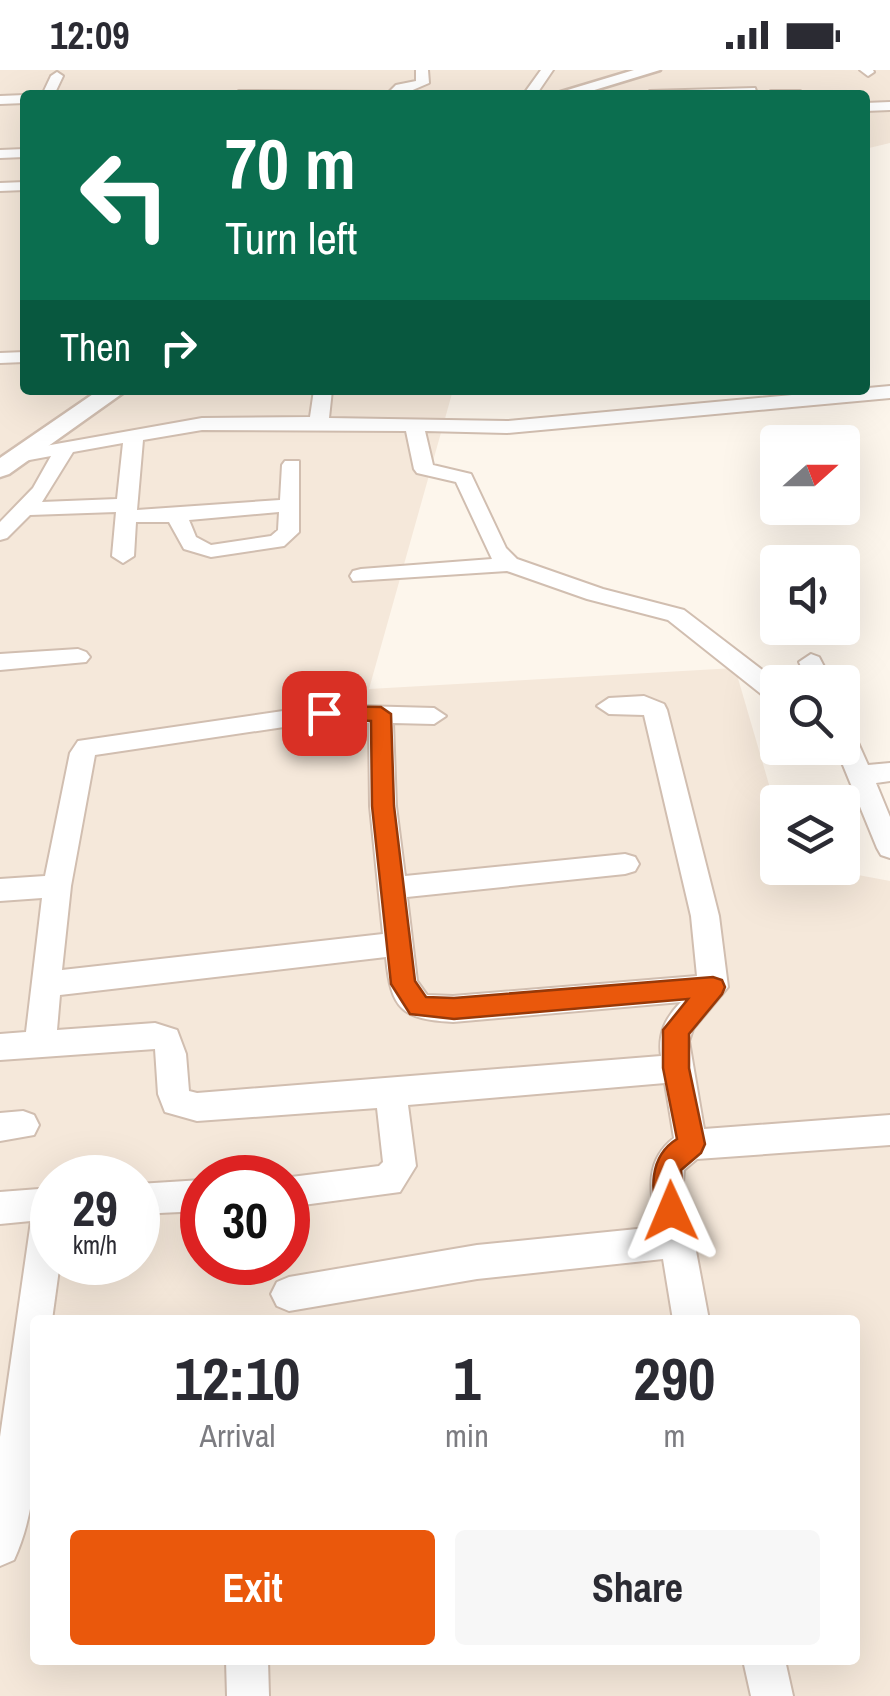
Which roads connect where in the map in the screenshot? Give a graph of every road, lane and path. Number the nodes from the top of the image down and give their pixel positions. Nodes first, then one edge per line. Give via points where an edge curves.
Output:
1 (422, 70) edge
2 (647, 72) edge
3 (56, 76) dead end
4 (705, 78) dead end
5 (50, 90) edge
6 (398, 90) edge
7 (578, 90) edge
8 (749, 90) edge
9 (108, 395) edge
10 (322, 395) edge
11 (796, 395) edge
12 (319, 424) junction
13 (414, 426) junction
14 (134, 435) junction
15 (65, 449) junction
16 (24, 455) junction
17 (292, 466) dead end
18 (0, 469) edge
19 (290, 505) junction
20 (24, 509) junction
21 (126, 510) junction
22 (177, 516) junction
23 (0, 534) edge
24 (123, 556) dead end
25 (509, 564) junction
26 (361, 576) dead end
27 (78, 656) dead end
28 (0, 662) edge
29 (760, 681) edge
30 (609, 706) dead end
31 (381, 714) junction
32 (434, 716) dead end
33 (860, 758) edge
34 (854, 765) edge
35 (890, 772) edge
36 (890, 848) edge
37 (625, 864) dead end
38 (57, 886) junction
39 (392, 888) junction
40 (0, 890) edge
41 (399, 944) junction
42 (46, 984) junction
43 (713, 987) junction
44 (40, 1044) junction
45 (0, 1047) edge
46 (676, 1068) junction
47 (391, 1092) junction
48 (890, 1130) edge
49 (691, 1144) junction
50 (310, 1189) edge
51 (30, 1206) edge
52 (0, 1208) edge
53 (676, 1240) junction
54 (43, 1285) edge
55 (289, 1294) dead end
56 (40, 1315) edge
57 (690, 1315) edge
58 (30, 1407) edge
59 (26, 1446) edge
60 (0, 1546) edge
61 (248, 1665) edge
62 (765, 1665) edge
63 (248, 1696) edge
64 (772, 1696) edge

1 - 6 street via 423,83
2 - 7 street
3 - 5 street
4 - 8 street
9 - 16 street
10 - 12 street
11 - 13 street via 507,427
12 - 13 street
12 - 14 street via 215,423
13 - 25 street via 424,469 464,478 496,552
14 - 15 street
14 - 21 street
15 - 16 street
15 - 20 street
16 - 18 street
17 - 19 street
19 - 22 street
19 - 22 street via 288,532 277,542 210,551 190,545
20 - 21 street
20 - 23 street
21 - 22 street
21 - 24 street
25 - 26 street
25 - 29 street via 676,615
27 - 28 street
30 - 43 street via 644,704 655,710 701,900
31 - 32 street
31 - 38 street via 274,718 88,747
31 - 39 street
33 - 35 street
34 - 36 street
37 - 39 street
38 - 40 street
38 - 42 street
39 - 41 street
41 - 42 street
41 - 43 street via 410,998 432,1010
42 - 44 street
43 - 46 street via 676,1030
44 - 45 street
44 - 47 street via 166,1040 170,1090 186,1106
46 - 47 street
46 - 49 street
47 - 50 street via 396,1175
48 - 49 street
49 - 53 street via 667,1167
51 - 52 street
53 - 55 street via 477,1262
53 - 57 street
54 - 56 street
58 - 59 street
59 - 60 street
61 - 63 street
62 - 64 street

